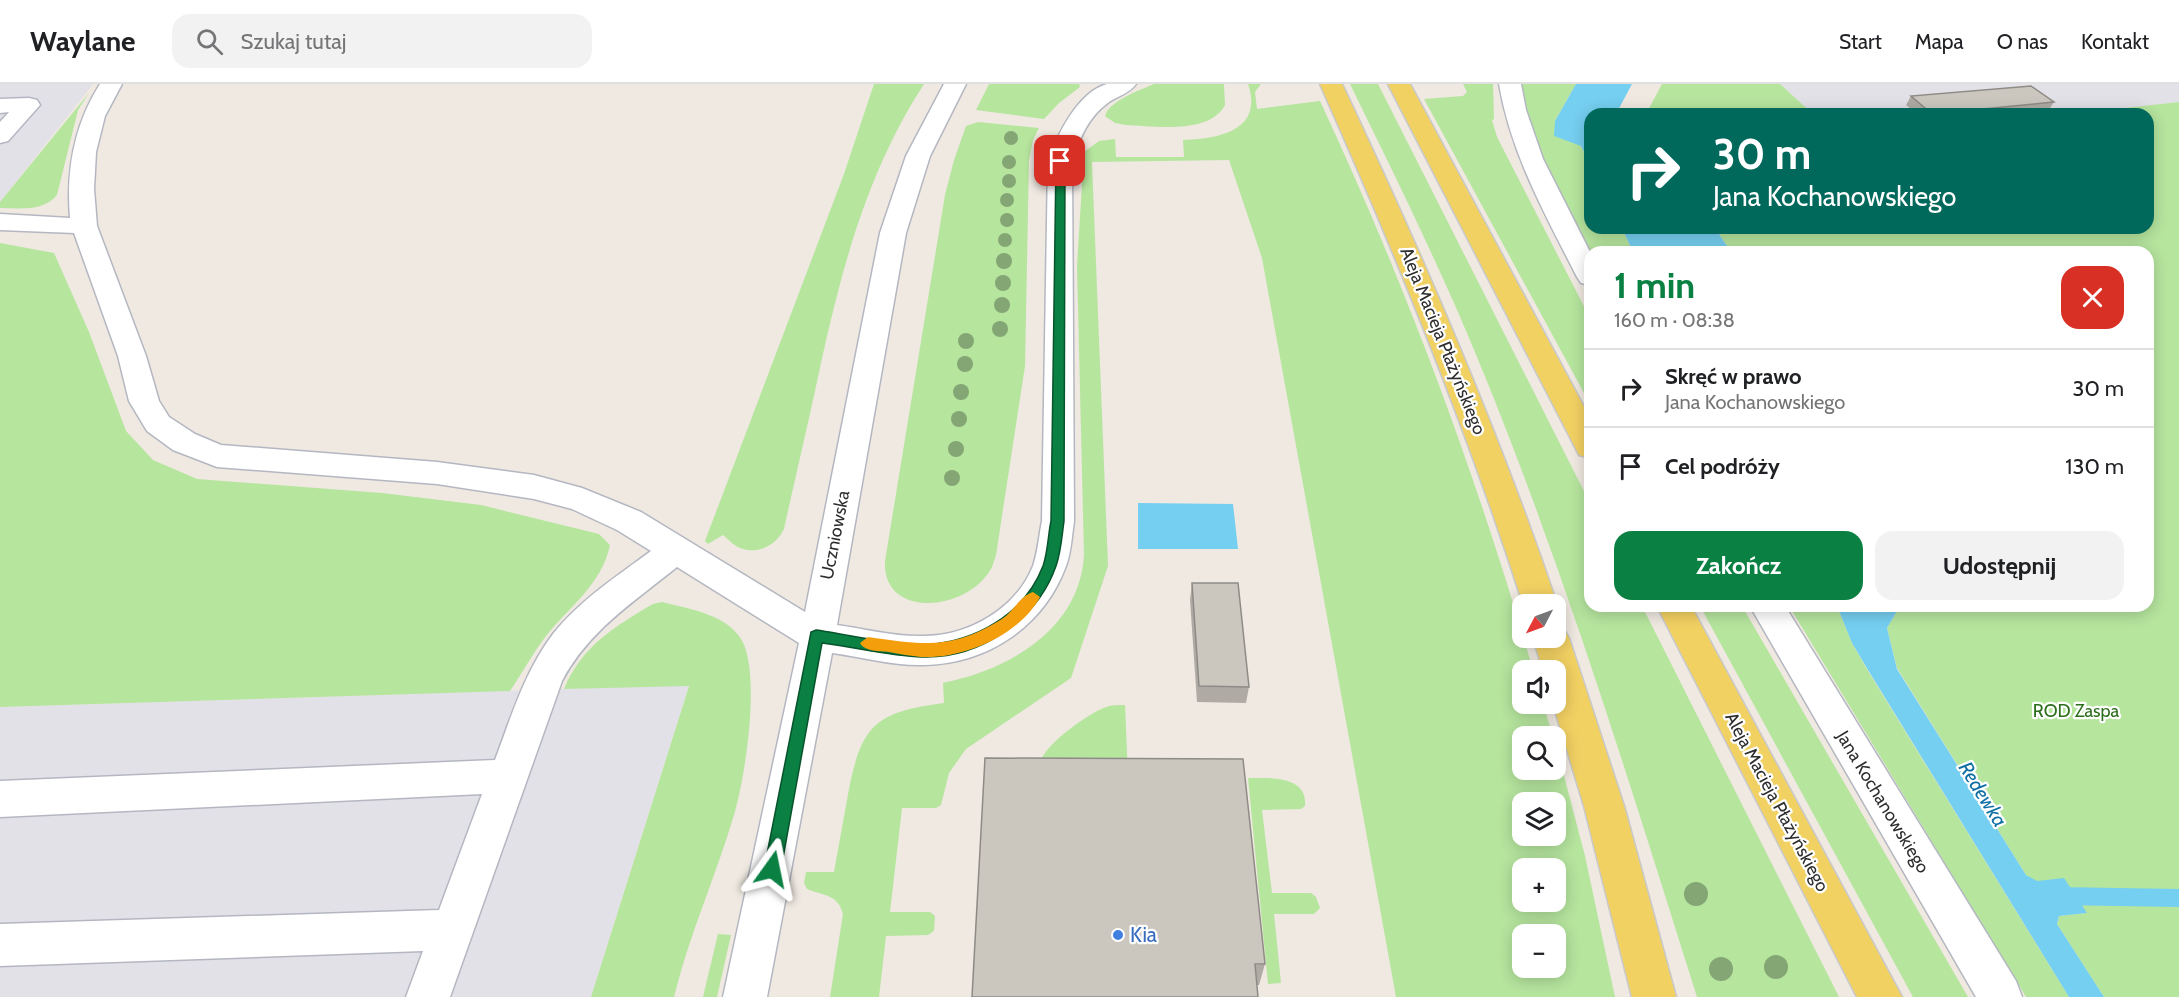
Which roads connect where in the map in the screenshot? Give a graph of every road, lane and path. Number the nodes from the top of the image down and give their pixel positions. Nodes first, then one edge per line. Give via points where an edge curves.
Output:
1 (111, 84) edge
2 (955, 84) edge
3 (1125, 84) edge
4 (1331, 84) edge
5 (1399, 84) edge
6 (1510, 84) edge
7 (0, 106) edge
8 (0, 136) edge
9 (0, 222) edge
10 (84, 226) junction
11 (1584, 265) edge
12 (1584, 436) edge
13 (675, 550) junction
14 (1537, 594) edge
15 (1677, 612) edge
16 (1771, 612) edge
17 (816, 636) junction
18 (1554, 648) edge
19 (508, 776) junction
20 (0, 799) edge
21 (453, 930) junction
22 (0, 945) edge
23 (429, 997) edge
24 (745, 997) edge
25 (1654, 997) edge
26 (1880, 997) edge
27 (2000, 997) edge

1 - 10 street via 95,111 82,162
2 - 17 street, Uczniowska via 910,170 893,233
3 - 17 street via 1084,111 1069,131 1060,161 1058,521 1050,565 1035,595 1003,626 952,647 923,651
4 - 14 main road, Aleja Macieja Płażyńskiego via 1464,385
5 - 12 main road
6 - 11 street via 1523,144
7 - 8 street via 29,105
9 - 10 street
10 - 13 street via 132,356 144,401 158,424 184,442 217,456 437,473 534,487 582,500 629,521
13 - 17 street
13 - 19 street via 570,639 539,691
15 - 26 main road, Aleja Macieja Płażyńskiego
16 - 27 street, Jana Kochanowskiego
17 - 24 street, Uczniowska via 790,784
18 - 25 main road via 1604,806
19 - 20 street
19 - 21 street
21 - 22 street
21 - 23 street

